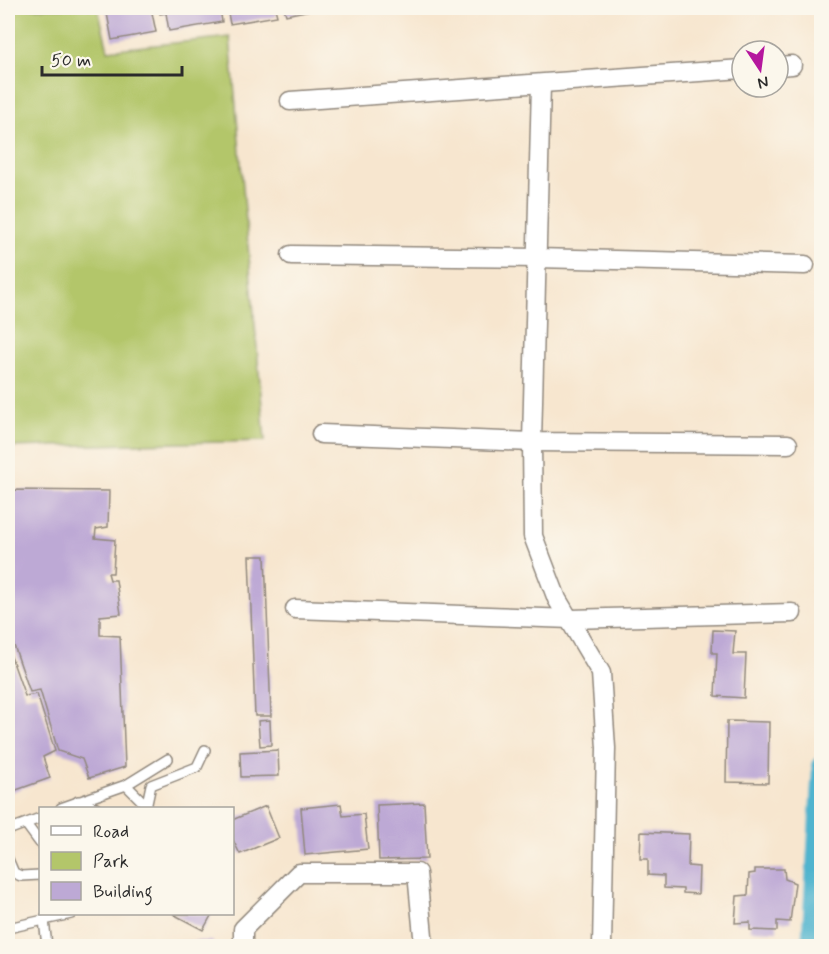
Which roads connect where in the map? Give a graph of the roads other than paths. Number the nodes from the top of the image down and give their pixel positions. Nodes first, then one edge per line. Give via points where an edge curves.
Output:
1 (730, 70) edge
2 (541, 84) junction
3 (290, 101) dead end
4 (291, 255) dead end
5 (537, 258) junction
6 (805, 265) dead end
7 (321, 434) dead end
8 (532, 442) junction
9 (788, 444) dead end
10 (295, 609) dead end
11 (792, 613) dead end
12 (571, 619) junction
13 (205, 750) dead end
14 (168, 759) dead end
15 (126, 784) junction
16 (78, 801) junction
17 (63, 807) edge
18 (93, 807) edge
19 (146, 807) edge
20 (39, 818) edge
21 (26, 824) junction
22 (8, 830) edge
23 (39, 842) edge
24 (8, 859) edge
25 (39, 875) edge
26 (62, 915) edge
27 (44, 920) junction
28 (8, 928) edge
29 (47, 946) edge
30 (243, 946) edge
31 (424, 946) edge
32 (602, 946) edge

1 - 2 street
2 - 3 street
2 - 5 street
4 - 5 street
5 - 6 street
5 - 8 street
7 - 8 street
8 - 9 street
8 - 12 street via 533,536 557,599
10 - 12 street
11 - 12 street
12 - 32 street via 601,673 606,748
13 - 19 lane via 197,767 151,785
14 - 15 lane
15 - 16 lane
15 - 19 lane
16 - 17 lane
16 - 18 lane
20 - 21 lane
21 - 22 lane
21 - 23 lane
24 - 25 lane via 14,873
26 - 27 lane
27 - 28 lane
27 - 29 lane
30 - 31 street via 243,928 299,873 417,873

